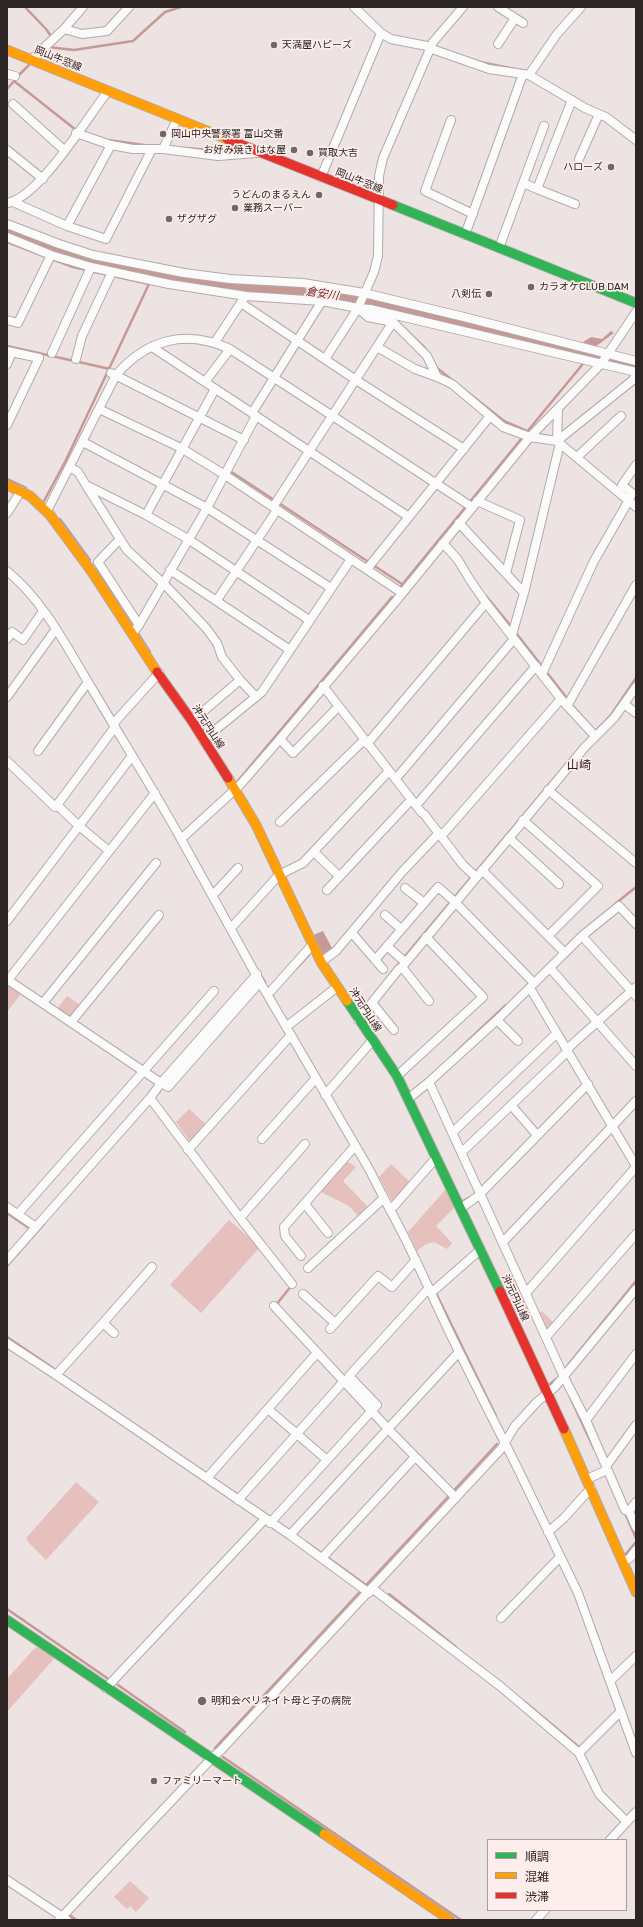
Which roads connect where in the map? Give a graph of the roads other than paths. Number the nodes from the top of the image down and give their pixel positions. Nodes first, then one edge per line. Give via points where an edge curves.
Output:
1 (83, 7) edge
2 (129, 7) edge
3 (354, 7) edge
4 (463, 7) edge
5 (498, 7) edge
6 (581, 7) edge
7 (515, 18) junction
8 (523, 23) dead end
9 (64, 29) junction
10 (381, 33) junction
11 (498, 44) dead end
12 (432, 47) junction
13 (7, 50) edge
14 (31, 60) junction
15 (529, 73) junction
16 (108, 91) junction
17 (572, 100) junction
18 (14, 104) dead end
19 (598, 114) junction
20 (177, 119) junction
21 (451, 120) dead end
22 (544, 126) dead end
23 (77, 132) junction
24 (636, 140) edge
25 (111, 145) junction
26 (164, 147) junction
27 (152, 149) junction
28 (7, 150) edge
29 (64, 150) junction
30 (260, 152) junction
31 (579, 159) dead end
32 (321, 177) junction
33 (43, 179) junction
34 (523, 183) junction
35 (537, 188) junction
36 (378, 200) junction
37 (8, 203) edge
38 (575, 204) dead end
39 (473, 214) junction
40 (7, 224) edge
41 (67, 226) junction
42 (465, 235) junction
43 (7, 237) edge
44 (499, 248) junction
45 (50, 258) junction
46 (90, 270) junction
47 (111, 274) junction
48 (170, 277) junction
49 (244, 299) junction
50 (361, 300) junction
51 (322, 301) junction
52 (636, 303) edge
53 (636, 312) edge
54 (7, 320) edge
55 (393, 322) junction
56 (298, 340) junction
57 (215, 342) junction
58 (153, 346) junction
59 (378, 347) junction
60 (230, 349) junction
61 (10, 352) edge
62 (52, 353) dead end
63 (76, 359) dead end
64 (325, 359) junction
65 (605, 359) junction
66 (636, 361) edge
67 (7, 364) edge
68 (636, 373) edge
69 (113, 374) junction
70 (275, 377) junction
71 (437, 377) junction
72 (356, 380) junction
73 (204, 382) junction
74 (215, 389) junction
75 (99, 409) junction
76 (558, 409) junction
77 (200, 415) junction
78 (254, 415) junction
79 (333, 415) junction
80 (490, 416) junction
81 (621, 416) dead end
82 (7, 425) edge
83 (530, 437) junction
84 (241, 439) junction
85 (559, 439) junction
86 (83, 442) junction
87 (181, 448) junction
88 (464, 449) junction
89 (310, 451) junction
90 (579, 456) junction
91 (636, 465) edge
92 (70, 467) junction
93 (227, 471) junction
94 (162, 483) junction
95 (436, 483) junction
96 (7, 485) edge
97 (86, 485) junction
98 (21, 491) junction
99 (629, 500) junction
100 (472, 504) junction
101 (276, 505) junction
102 (636, 507) edge
103 (207, 508) junction
104 (47, 511) junction
105 (7, 513) edge
106 (146, 515) junction
107 (409, 517) junction
108 (459, 523) junction
109 (120, 539) junction
110 (188, 539) junction
111 (256, 540) junction
112 (443, 542) junction
113 (351, 559) junction
114 (369, 566) junction
115 (170, 570) junction
116 (237, 570) junction
117 (7, 572) edge
118 (506, 573) junction
119 (163, 583) junction
120 (636, 585) edge
121 (331, 588) junction
122 (402, 593) junction
123 (524, 593) junction
124 (217, 600) junction
125 (486, 603) junction
126 (43, 611) junction
127 (310, 620) junction
128 (56, 629) junction
129 (136, 629) junction
130 (513, 637) junction
131 (7, 639) edge
132 (290, 650) junction
133 (536, 666) junction
134 (159, 673) junction
135 (542, 674) junction
136 (240, 680) junction
137 (88, 682) junction
138 (323, 686) junction
139 (636, 688) edge
140 (256, 696) junction
141 (7, 697) edge
142 (561, 699) junction
143 (624, 704) junction
144 (567, 706) junction
145 (338, 707) junction
146 (636, 713) edge
147 (194, 719) junction
148 (114, 725) junction
149 (593, 734) junction
150 (206, 737) junction
151 (280, 739) junction
152 (368, 742) junction
153 (38, 751) dead end
154 (132, 756) junction
155 (7, 761) edge
156 (389, 771) junction
157 (399, 775) dead end
158 (238, 786) junction
159 (548, 790) junction
160 (155, 793) junction
161 (415, 801) junction
162 (57, 805) junction
163 (524, 820) junction
164 (280, 822) dead end
165 (79, 826) junction
166 (441, 833) junction
167 (182, 838) junction
168 (509, 838) junction
169 (109, 851) junction
170 (314, 852) junction
171 (636, 863) edge
172 (156, 864) dead end
173 (238, 868) dead end
174 (482, 870) junction
175 (282, 873) junction
176 (474, 875) junction
177 (339, 876) junction
178 (559, 884) dead end
179 (405, 888) dead end
180 (327, 890) dead end
181 (214, 895) junction
182 (453, 900) junction
183 (424, 903) junction
184 (159, 915) dead end
185 (385, 916) dead end
186 (7, 920) edge
187 (636, 924) edge
188 (233, 927) junction
189 (401, 929) junction
190 (352, 933) junction
191 (426, 936) junction
192 (548, 936) junction
193 (582, 936) junction
194 (312, 945) junction
195 (387, 946) junction
196 (565, 953) junction
197 (324, 960) junction
198 (375, 960) junction
199 (403, 962) junction
200 (550, 968) junction
201 (383, 969) dead end
202 (259, 978) junction
203 (8, 979) edge
204 (337, 986) junction
205 (532, 986) junction
206 (214, 991) dead end
207 (269, 992) junction
208 (635, 992) edge
209 (429, 1001) dead end
210 (43, 1003) junction
211 (373, 1004) junction
212 (361, 1017) junction
213 (497, 1020) junction
214 (71, 1022) junction
215 (598, 1022) junction
216 (288, 1026) junction
217 (394, 1030) dead end
218 (557, 1033) junction
219 (291, 1035) junction
220 (372, 1041) junction
221 (518, 1041) dead end
222 (567, 1050) junction
223 (636, 1066) edge
224 (141, 1072) junction
225 (400, 1074) junction
226 (316, 1078) junction
227 (161, 1083) junction
228 (428, 1083) junction
229 (588, 1084) junction
230 (327, 1093) junction
231 (411, 1097) junction
232 (150, 1098) junction
233 (636, 1101) edge
234 (511, 1105) junction
235 (613, 1126) junction
236 (453, 1132) junction
237 (537, 1134) junction
238 (262, 1139) dead end
239 (305, 1144) dead end
240 (355, 1146) junction
241 (190, 1148) junction
242 (462, 1152) junction
243 (436, 1158) junction
244 (636, 1167) edge
245 (479, 1195) junction
246 (384, 1198) junction
247 (304, 1204) junction
248 (463, 1206) junction
249 (7, 1207) edge
250 (392, 1207) junction
251 (18, 1214) junction
252 (242, 1216) junction
253 (36, 1227) junction
254 (328, 1233) dead end
255 (636, 1234) edge
256 (503, 1242) junction
257 (480, 1250) junction
258 (301, 1256) dead end
259 (7, 1260) edge
260 (416, 1260) junction
261 (152, 1267) dead end
262 (308, 1268) dead end
263 (292, 1284) dead end
264 (636, 1289) edge
265 (432, 1291) junction
266 (526, 1293) junction
267 (303, 1294) dead end
268 (274, 1306) dead end
269 (103, 1323) junction
270 (114, 1333) dead end
271 (546, 1337) junction
272 (7, 1343) edge
273 (318, 1352) junction
274 (459, 1352) junction
275 (636, 1354) edge
276 (57, 1373) junction
277 (564, 1377) junction
278 (344, 1381) junction
279 (547, 1393) junction
280 (268, 1409) junction
281 (373, 1409) junction
282 (586, 1420) junction
283 (636, 1425) edge
284 (390, 1426) junction
285 (297, 1434) junction
286 (505, 1442) junction
287 (415, 1456) junction
288 (327, 1460) junction
289 (606, 1469) junction
290 (208, 1476) junction
291 (590, 1477) junction
292 (591, 1488) junction
293 (453, 1495) junction
294 (240, 1498) junction
295 (636, 1502) edge
296 (629, 1511) junction
297 (268, 1521) junction
298 (636, 1526) edge
299 (550, 1531) junction
300 (291, 1533) junction
301 (636, 1550) edge
302 (324, 1556) junction
303 (560, 1557) junction
304 (626, 1560) junction
305 (367, 1589) junction
306 (636, 1592) edge
307 (501, 1618) dead end
308 (7, 1620) edge
309 (636, 1656) edge
310 (612, 1680) junction
311 (106, 1688) junction
312 (621, 1711) junction
313 (579, 1752) junction
314 (636, 1753) edge
315 (212, 1758) junction
316 (636, 1812) edge
317 (627, 1822) junction
318 (611, 1839) edge
319 (7, 1880) edge
320 (544, 1911) edge
321 (62, 1917) edge
322 (450, 1920) edge
323 (536, 1920) edge

1 - 9 street
2 - 9 street via 107,31 82,34
3 - 10 street
4 - 12 street
5 - 7 street
6 - 15 street via 557,34
7 - 8 street
7 - 11 street
9 - 14 street
10 - 12 street via 391,39
10 - 32 street
12 - 15 street via 489,69
12 - 36 street via 383,158
13 - 14 main road, 岡山牛窓線
14 - 16 main road, 岡山牛窓線
15 - 17 street
15 - 39 street
16 - 20 main road, 岡山牛窓線
16 - 23 street
17 - 19 street
17 - 35 street
18 - 29 street
19 - 24 street via 606,117
19 - 31 street
20 - 26 street
20 - 30 main road, 岡山牛窓線
21 - 39 street via 425,191
22 - 34 street
23 - 25 street
23 - 29 street
25 - 27 street
25 - 41 street
26 - 27 street
26 - 30 street via 218,156
27 - 41 street via 106,239
28 - 33 street
29 - 33 street
30 - 32 main road, 岡山牛窓線
32 - 36 main road, 岡山牛窓線
33 - 37 street via 28,193
34 - 35 street
34 - 44 street
35 - 38 street
36 - 42 main road, 岡山牛窓線
36 - 50 street via 378,256 374,272
37 - 41 street
39 - 42 street
40 - 48 street via 59,244
42 - 44 main road, 岡山牛窓線
43 - 45 street
44 - 52 main road, 岡山牛窓線
45 - 46 street
45 - 54 street via 18,323
46 - 47 street
46 - 62 street
47 - 48 street
47 - 63 street via 82,336
48 - 49 street
48 - 50 street via 303,283
49 - 51 street
49 - 56 street
49 - 57 street
50 - 51 street
50 - 55 street via 368,317
50 - 64 street
50 - 65 street
50 - 65 street via 370,309
51 - 56 street
53 - 65 street
55 - 59 street
55 - 71 street via 427,356
56 - 64 street
56 - 70 street
57 - 58 street via 183,338
57 - 60 street
58 - 69 street
58 - 73 street
59 - 71 street via 415,370
59 - 72 street
60 - 70 street
60 - 73 street
61 - 67 street
61 - 82 street via 39,358
64 - 72 street
65 - 66 street via 623,357
65 - 68 street
65 - 76 street
68 - 85 street via 633,380
69 - 75 street
69 - 77 street
70 - 78 street
70 - 79 street
71 - 80 street via 452,384
72 - 79 street
72 - 88 street
73 - 74 street
74 - 77 street
74 - 78 street
75 - 86 street
75 - 87 street
76 - 83 street
76 - 85 street
77 - 84 street
77 - 87 street
78 - 84 street
78 - 89 street
79 - 89 street
79 - 95 street
80 - 83 street via 504,426
80 - 88 street
81 - 90 street
83 - 85 street
83 - 100 street
84 - 93 street
85 - 90 street
85 - 123 street
86 - 92 street
86 - 94 street
87 - 93 street
87 - 94 street
88 - 95 street
89 - 101 street
89 - 107 street
90 - 99 street
91 - 99 street via 622,485 632,493
92 - 97 street via 78,472
92 - 104 street
93 - 101 street
93 - 103 street
94 - 103 street
94 - 106 street
95 - 100 street
95 - 107 street
96 - 98 main road, 沖元円山線
97 - 106 street
97 - 109 street
98 - 104 main road, 沖元円山線
98 - 105 street
99 - 102 street
99 - 135 street via 594,561
100 - 108 street
100 - 118 street via 520,520
101 - 111 street
101 - 113 street
103 - 110 street
103 - 111 street
104 - 129 main road, 沖元円山線
106 - 110 street
107 - 114 street
108 - 112 street
108 - 118 street
109 - 119 street via 127,550
109 - 129 street via 98,562
110 - 115 street
110 - 116 street
111 - 116 street
111 - 121 street
112 - 122 street
112 - 125 street
113 - 114 street
113 - 121 street
114 - 122 street
115 - 119 street
115 - 124 street
116 - 124 street
116 - 127 street
117 - 126 street via 23,585
118 - 123 street
119 - 129 street
119 - 136 street via 206,628 222,657
120 - 144 street
121 - 127 street
122 - 138 street
123 - 130 street
124 - 132 street
125 - 130 street
125 - 152 street
126 - 128 street
126 - 131 street via 23,640 12,632
127 - 132 street
128 - 137 street
128 - 141 street
129 - 134 main road, 沖元円山線
130 - 133 street
130 - 157 street
132 - 140 street via 262,692
133 - 135 street
133 - 161 street
134 - 147 main road, 沖元円山線
134 - 148 street
135 - 142 street
136 - 140 street
136 - 147 street
137 - 148 street
137 - 153 street
138 - 145 street
138 - 151 street
139 - 143 street
140 - 150 street
142 - 144 street
142 - 166 street
143 - 146 street
143 - 149 street via 614,718
144 - 149 street
145 - 151 street via 293,753
145 - 152 street
147 - 150 main road, 沖元円山線
148 - 154 street
148 - 162 street
149 - 159 street
150 - 158 main road, 沖元円山線
151 - 158 street
152 - 156 street
152 - 164 street
154 - 160 street
154 - 165 street
155 - 162 street via 55,808
156 - 161 street
156 - 170 street
158 - 167 street
158 - 175 main road, 沖元円山線
159 - 163 street
159 - 171 street
160 - 167 street
160 - 169 street
161 - 166 street
161 - 177 street
162 - 165 street
163 - 168 street
163 - 192 street via 598,886
165 - 169 street
165 - 186 street
166 - 176 street
166 - 190 street via 402,872
167 - 181 street
168 - 174 street
168 - 178 street
169 - 203 street
170 - 175 street via 303,863
170 - 177 street
172 - 210 street
173 - 181 street
174 - 176 street
174 - 192 street
175 - 188 street
175 - 194 main road, 沖元円山線
176 - 182 street
177 - 180 street
179 - 183 street
181 - 188 street
182 - 183 street via 438,887
182 - 191 street
182 - 205 street
183 - 189 street
184 - 214 street
185 - 189 street
187 - 193 street via 619,906
188 - 202 street
189 - 195 street
190 - 197 street
190 - 198 street
191 - 199 street
191 - 225 street via 483,997
192 - 196 street
193 - 196 street
193 - 208 street
194 - 197 main road, 沖元円山線
194 - 207 street
195 - 198 street
195 - 199 street
196 - 200 street
197 - 204 main road, 沖元円山線
198 - 201 street
199 - 209 street
199 - 211 street via 372,1000
200 - 205 street
200 - 215 street
202 - 207 street
202 - 227 street via 168,1087
203 - 210 street
204 - 212 main road, 沖元円山線
204 - 216 street
205 - 213 street
205 - 218 street
206 - 224 street
207 - 216 street
208 - 215 street
210 - 214 street
211 - 212 street
211 - 217 street
212 - 220 main road, 沖元円山線
213 - 221 street
213 - 228 street
214 - 224 street
215 - 222 street
215 - 223 street
216 - 219 street
218 - 222 street
218 - 236 street
219 - 226 street
219 - 241 street
220 - 225 main road, 沖元円山線
220 - 230 street
222 - 229 street
222 - 234 street
224 - 227 street
224 - 251 street
225 - 231 main road, 沖元円山線
226 - 230 street
226 - 238 street
227 - 232 street
228 - 231 street
228 - 236 street
229 - 235 street
229 - 237 street
230 - 240 street
231 - 243 main road, 沖元円山線
232 - 241 street
232 - 253 street
233 - 235 street
234 - 237 street
234 - 242 street
235 - 244 street
235 - 256 street
236 - 242 street
237 - 245 street
239 - 252 street
240 - 246 street
240 - 247 street
241 - 252 street
242 - 245 street
243 - 248 main road, 沖元円山線
243 - 250 street
244 - 266 street
245 - 248 street
245 - 256 street
246 - 250 street
246 - 262 street
247 - 254 street
247 - 258 street via 284,1227 285,1236
248 - 257 main road, 沖元円山線
249 - 251 street
250 - 260 street
251 - 253 street
252 - 263 street
253 - 259 street
255 - 271 street
256 - 266 street
257 - 265 street
257 - 279 main road, 沖元円山線
260 - 265 street
260 - 267 street via 392,1288 378,1276 332,1326
261 - 269 street
264 - 277 street
265 - 274 street
265 - 281 street via 349,1376 377,1405
266 - 271 street
268 - 273 street
269 - 270 street
269 - 276 street
271 - 277 street
272 - 276 street
273 - 278 street
273 - 280 street
274 - 284 street
274 - 286 street
275 - 282 street
276 - 290 street
277 - 279 street
277 - 282 street
278 - 281 street
278 - 285 street
279 - 286 street via 515,1426
279 - 291 main road, 沖元円山線
280 - 285 street
280 - 290 street
281 - 284 street
281 - 288 street
282 - 289 street
283 - 289 street
284 - 287 street
284 - 300 street
285 - 288 street
285 - 294 street
286 - 293 street via 501,1449
286 - 299 street
287 - 293 street
287 - 302 street
288 - 297 street
289 - 291 street
289 - 296 street via 625,1510
290 - 294 street
291 - 292 main road, 沖元円山線
292 - 299 street
292 - 304 main road, 沖元円山線
293 - 305 street
294 - 297 street
295 - 296 street
296 - 298 street
297 - 300 street
297 - 311 street
299 - 303 street
300 - 302 street
301 - 304 street
302 - 305 street
303 - 307 street
303 - 310 street via 578,1593
304 - 306 main road, 沖元円山線
305 - 313 street via 500,1686
305 - 315 street
308 - 311 main road
309 - 310 street
310 - 312 street
311 - 315 main road
312 - 313 street
312 - 314 street
313 - 317 street via 599,1794
315 - 321 street
315 - 322 main road
316 - 317 street
317 - 318 street
319 - 321 street
320 - 323 street

